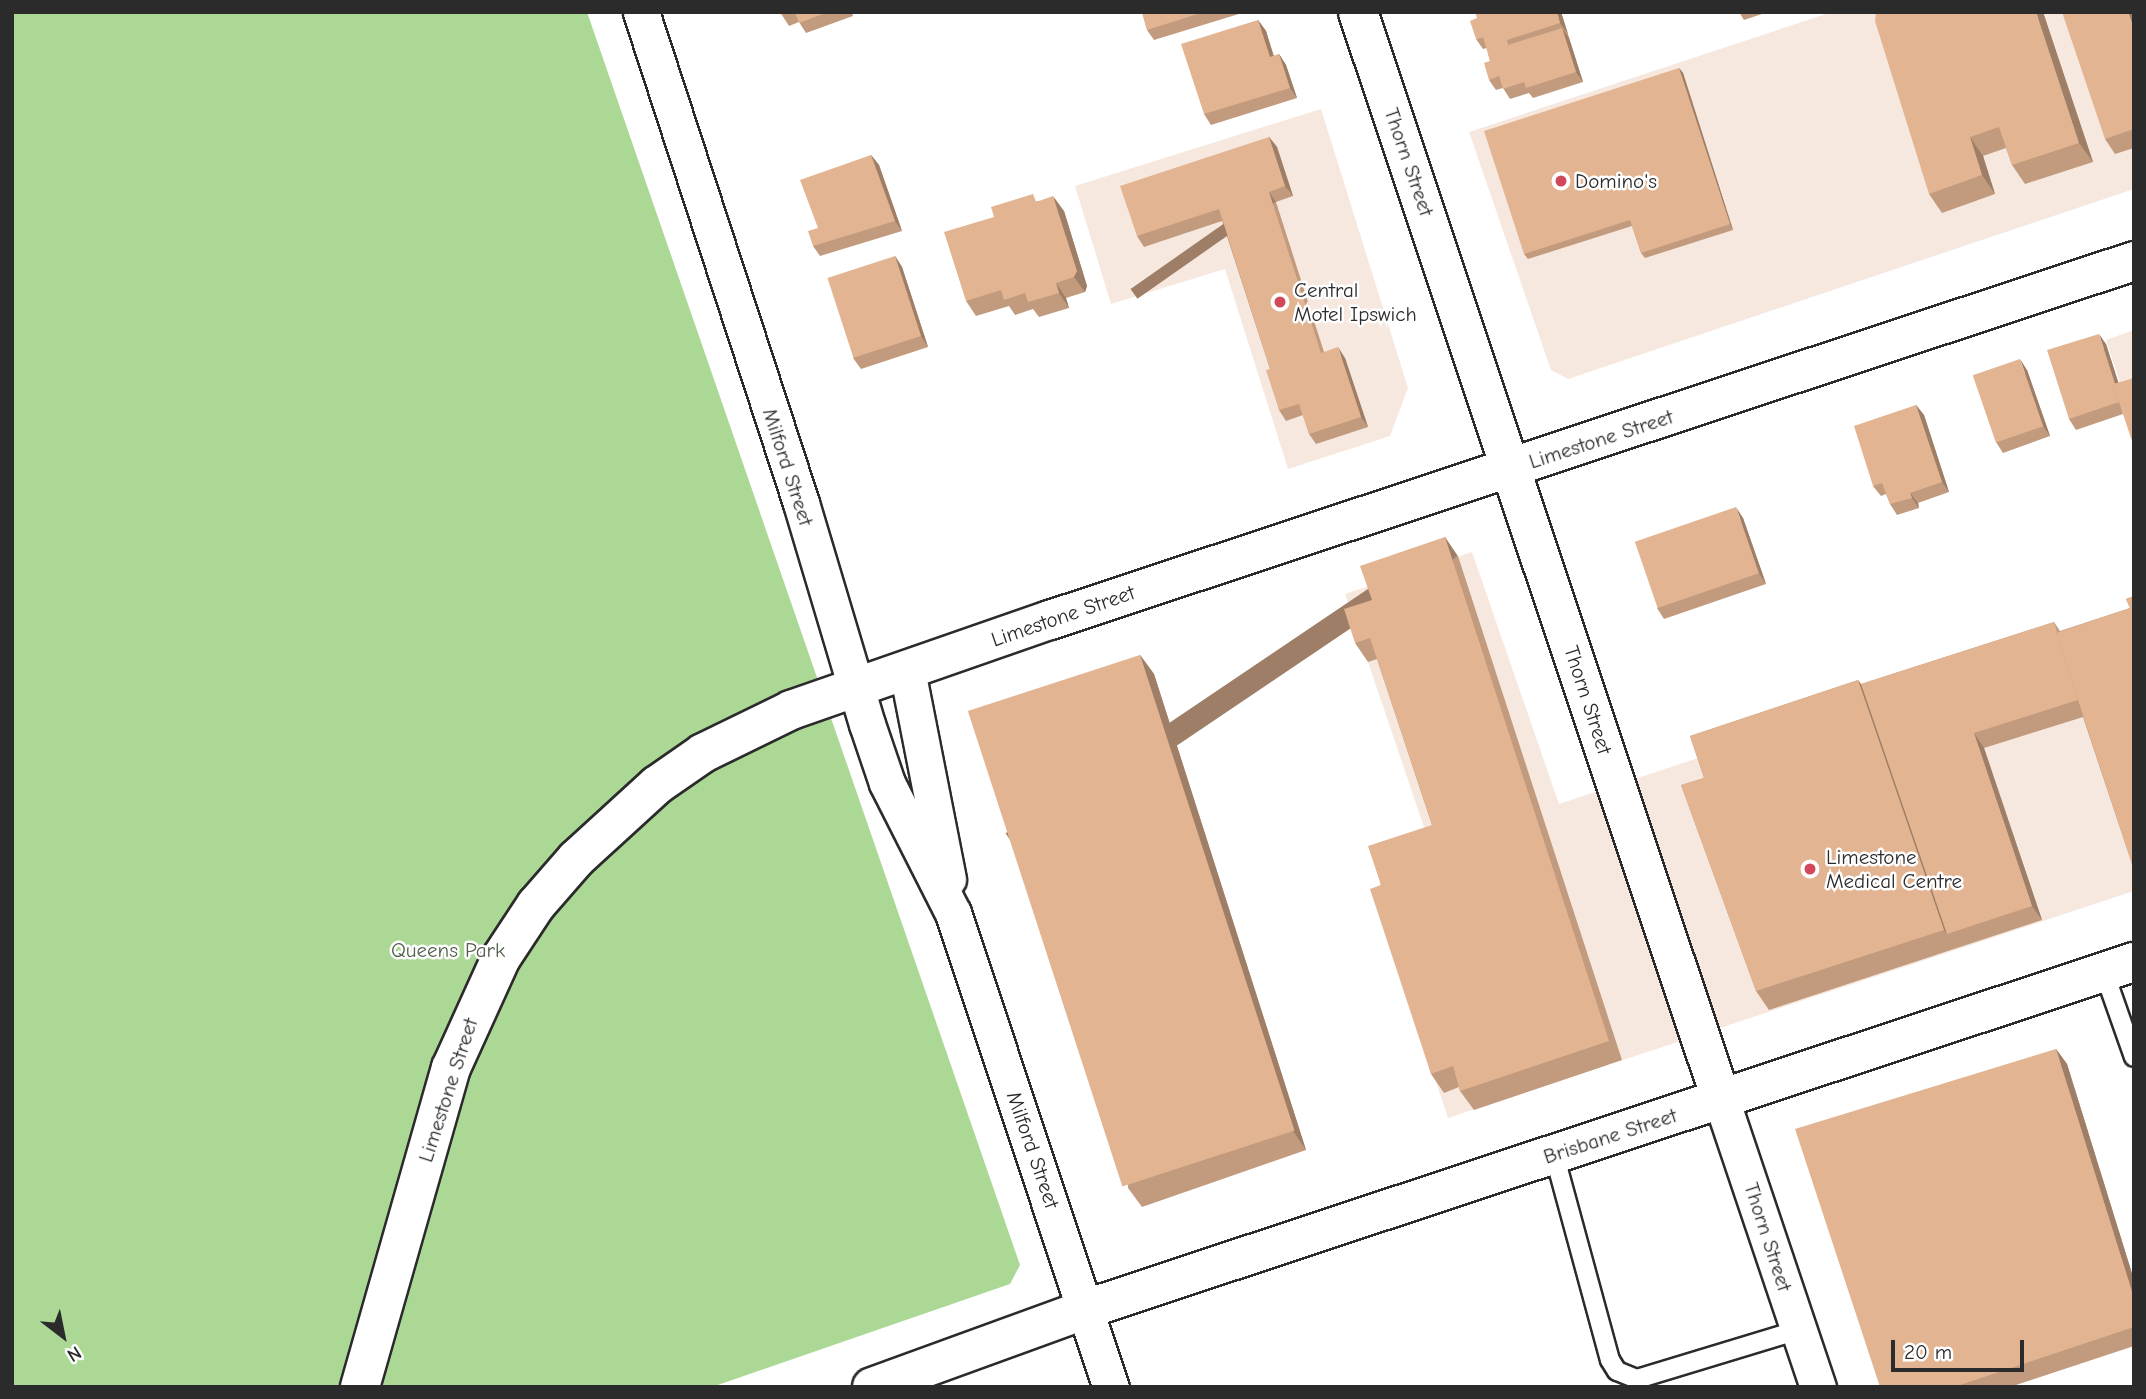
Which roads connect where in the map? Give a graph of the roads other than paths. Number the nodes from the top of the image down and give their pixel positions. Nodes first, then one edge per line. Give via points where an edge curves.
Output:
1 (641, 12) edge
2 (1359, 12) edge
3 (2134, 261) edge
4 (1511, 468) junction
5 (907, 670) junction
6 (855, 687) junction
7 (953, 913) junction
8 (2119, 967) edge
9 (2134, 1057) edge
10 (1721, 1100) junction
11 (1554, 1154) junction
12 (1087, 1309) junction
13 (1798, 1330) junction
14 (360, 1387) edge
15 (872, 1387) edge
16 (1111, 1387) edge
17 (1818, 1387) edge

1 - 6 street, Milford Street via 801,503
2 - 4 main road, Thorn Street
3 - 4 main road, Limestone Street
4 - 5 main road, Limestone Street
4 - 10 main road, Thorn Street
5 - 6 main road, Limestone Street
5 - 7 street, Milford Street
6 - 7 street, Milford Street via 887,783
6 - 14 main road, Limestone Street via 749,729 668,777 605,831 536,905 501,958 451,1068
7 - 12 street, Milford Street
8 - 9 lane
8 - 10 main road, Brisbane Street
10 - 11 main road, Brisbane Street
10 - 13 street, Thorn Street
11 - 12 main road, Brisbane Street
11 - 13 lane via 1610,1360 1617,1371 1637,1379
12 - 15 main road, Brisbane Street
12 - 16 street, Milford Street
13 - 17 street, Thorn Street

